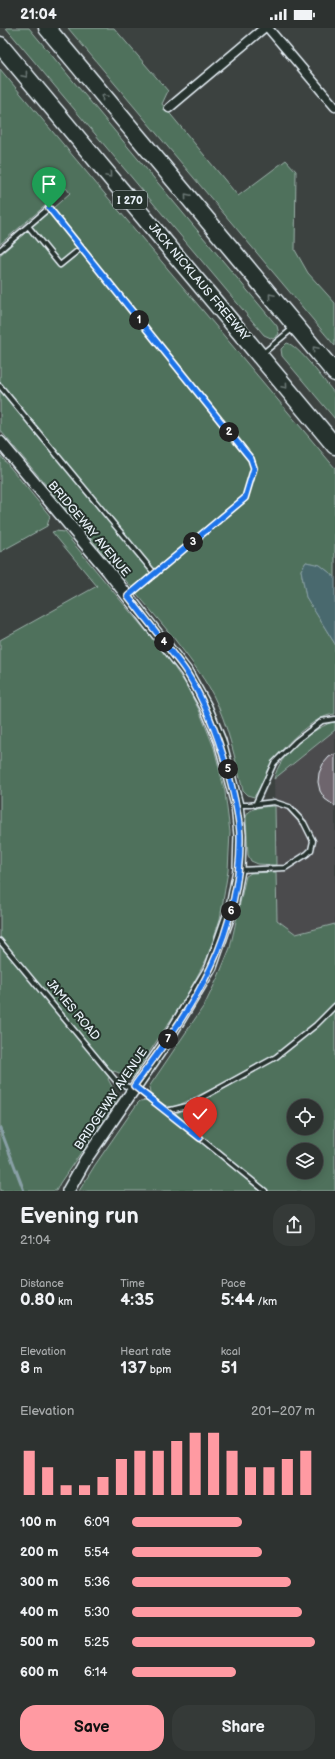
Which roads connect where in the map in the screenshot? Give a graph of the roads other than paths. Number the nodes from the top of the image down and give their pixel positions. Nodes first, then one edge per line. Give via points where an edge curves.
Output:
1 (47, 28) edge
2 (264, 28) edge
3 (268, 28) edge
4 (0, 45) edge
5 (335, 107) edge
6 (169, 108) dead end
7 (28, 226) junction
8 (81, 248) junction
9 (0, 250) edge
10 (296, 326) junction
11 (260, 356) junction
12 (335, 373) edge
13 (0, 386) edge
14 (0, 442) edge
15 (335, 446) edge
16 (155, 574) junction
17 (128, 596) junction
18 (335, 719) edge
19 (237, 805) junction
20 (255, 805) junction
21 (239, 870) junction
22 (0, 941) edge
23 (335, 1006) edge
24 (133, 1088) junction
25 (167, 1111) junction
26 (68, 1191) edge
27 (265, 1191) edge

10 -> 1 highway
2 - 6 street
3 - 5 street
4 -> 11 highway, JACK NICKLAUS FREEWAY / I 270
7 - 8 lane via 49,208
7 - 8 lane via 60,266
7 - 9 lane
8 - 16 lane via 251,459 254,468 245,498
10 - 11 lane
12 -> 10 highway
11 -> 15 highway, JACK NICKLAUS FREEWAY / I 270
13 - 16 lane
14 - 17 street, BRIDGEWAY AVENUE
16 - 17 lane
17 - 19 street, BRIDGEWAY AVENUE via 186,671 206,707 220,741
18 - 20 lane via 322,721 296,741 274,763
19 - 20 lane
19 - 21 street, BRIDGEWAY AVENUE via 240,835
20 - 21 lane via 274,802 289,807 310,832 313,841 311,850 285,868
21 - 24 street, BRIDGEWAY AVENUE via 232,907 211,967 166,1042
22 - 24 lane, JAMES ROAD via 116,1081
23 - 25 lane via 276,1057 187,1106
24 - 25 lane, JAMES ROAD
24 - 26 street, BRIDGEWAY AVENUE
25 - 27 lane, JAMES ROAD

